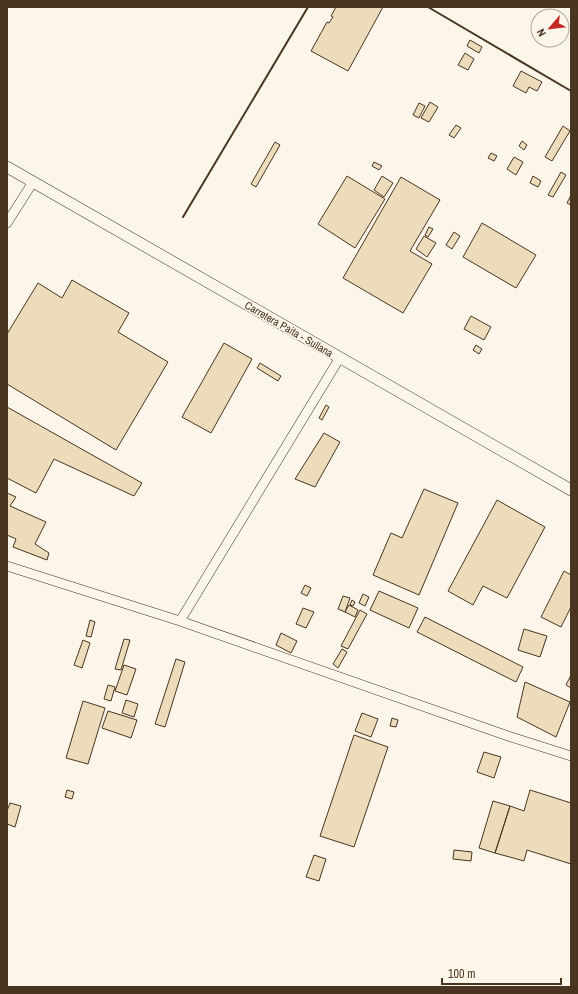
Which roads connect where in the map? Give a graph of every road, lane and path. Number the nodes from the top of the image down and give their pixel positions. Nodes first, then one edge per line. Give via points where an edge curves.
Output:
1 (7, 166) edge
2 (33, 182) junction
3 (7, 223) edge
4 (339, 358) junction
5 (571, 490) edge
6 (7, 566) edge
7 (180, 621) junction
8 (571, 756) edge

1 - 2 main road, Carretera Paita - Sullana
2 - 3 street
2 - 4 main road, Carretera Paita - Sullana
4 - 5 main road, Carretera Paita - Sullana
4 - 7 street
6 - 7 street
7 - 8 street

